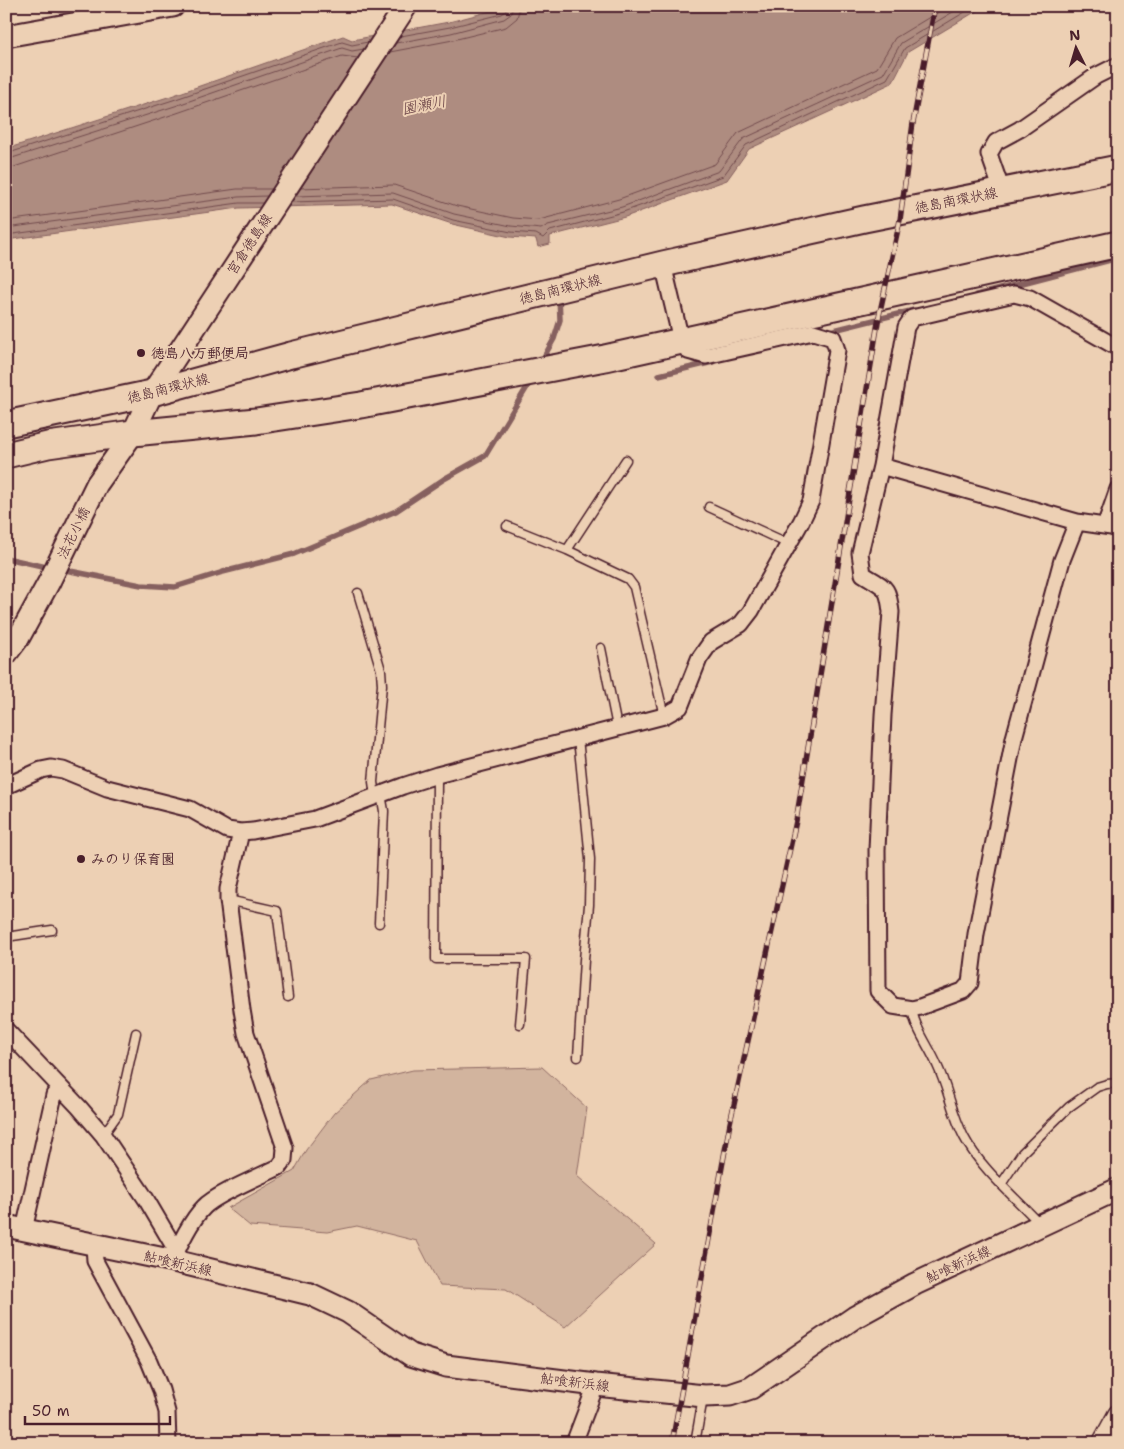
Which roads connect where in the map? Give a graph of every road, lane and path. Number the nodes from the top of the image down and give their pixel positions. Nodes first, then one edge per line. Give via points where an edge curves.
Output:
1 (173, 6) edge
2 (406, 6) edge
3 (6, 27) edge
4 (42, 30) junction
5 (6, 36) edge
6 (1118, 64) edge
7 (1118, 168) edge
8 (1002, 191) junction
9 (1118, 244) edge
10 (663, 264) junction
11 (681, 340) junction
12 (1118, 348) edge
13 (152, 393) junction
14 (6, 424) edge
15 (133, 433) junction
16 (6, 454) edge
17 (626, 460) dead end
18 (881, 466) junction
19 (97, 484) joint
20 (1118, 489) edge
21 (709, 507) dead end
22 (1077, 522) junction
23 (507, 526) dead end
24 (1112, 527) edge
25 (789, 544) junction
26 (567, 550) junction
27 (358, 593) dead end
28 (601, 648) dead end
29 (6, 654) edge
30 (664, 716) junction
31 (617, 727) junction
32 (578, 738) junction
33 (437, 775) junction
34 (6, 786) edge
35 (378, 795) junction
36 (241, 832) junction
37 (228, 900) junction
38 (379, 922) dead end
39 (52, 930) dead end
40 (6, 937) edge
41 (288, 996) dead end
42 (912, 1009) junction
43 (520, 1024) dead end
44 (6, 1030) edge
45 (136, 1033) dead end
46 (578, 1057) dead end
47 (1118, 1083) edge
48 (60, 1088) junction
49 (103, 1135) junction
50 (1002, 1183) junction
51 (1118, 1189) edge
52 (1042, 1225) junction
53 (15, 1228) edge
54 (94, 1245) junction
55 (175, 1256) junction
56 (596, 1385) junction
57 (704, 1396) junction
58 (1118, 1414) edge
59 (168, 1443) edge
60 (574, 1443) edge
61 (695, 1443) edge
62 (1102, 1443) edge

1 - 4 main road
2 - 13 main road, 宮倉徳島線
3 - 4 street
4 - 5 main road
6 - 8 street via 996,142 989,154
7 - 8 highway, 徳島南環状線
8 - 10 highway, 徳島南環状線
9 - 11 highway
10 - 11 street
10 - 13 highway, 徳島南環状線 via 291,355
11 - 15 highway via 362,405
11 - 25 street via 688,351 706,356 813,332 833,338 837,350 811,501
12 - 18 street via 1030,298 1014,294 912,318 906,327
13 - 14 highway, 徳島南環状線
13 - 15 main road, 宮倉徳島線
15 - 16 highway
15 - 19 main road, 宮倉徳島線
17 - 26 lane
18 - 22 street
18 - 42 street via 860,553 863,574 885,588 891,612 877,850 878,991 893,1006
19 - 29 main road, 法花小橋 via 49,582
20 - 24 street
21 - 25 lane
22 - 24 street
22 - 42 street via 1062,560 1014,738 976,934 970,983 963,991
23 - 26 lane
25 - 30 street via 751,611 741,624 711,642 699,659 680,707
26 - 30 lane via 628,579 634,587
27 - 35 lane via 381,670 372,782
28 - 31 lane
30 - 31 street
31 - 32 street
32 - 33 street
32 - 46 lane via 590,859
33 - 35 street
33 - 43 lane via 436,959 526,959
34 - 36 street via 41,770 63,770 107,788 190,809 226,830
35 - 36 street via 315,819
35 - 38 lane via 384,811
36 - 37 street
37 - 41 lane via 277,911
37 - 55 street via 246,1033 285,1148 284,1160 279,1167 204,1207
39 - 40 lane
42 - 50 lane via 914,1020 942,1074 964,1137 976,1156
44 - 48 street
45 - 49 lane via 118,1114
47 - 50 lane via 1097,1087 1069,1107 1022,1153
48 - 49 street
48 - 53 street via 54,1095
49 - 55 street via 146,1199
50 - 52 lane
51 - 52 main road, 鮎喰新浜線
52 - 57 main road, 鮎喰新浜線 via 915,1284 855,1317 751,1388 730,1395
53 - 54 main road, 鮎喰新浜線
54 - 55 main road, 鮎喰新浜線
54 - 59 street via 95,1261 149,1361 161,1390 167,1412
55 - 56 main road, 鮎喰新浜線 via 310,1294 348,1312 411,1354 446,1366
56 - 57 main road, 鮎喰新浜線
56 - 60 street
57 - 61 lane
58 - 62 street

